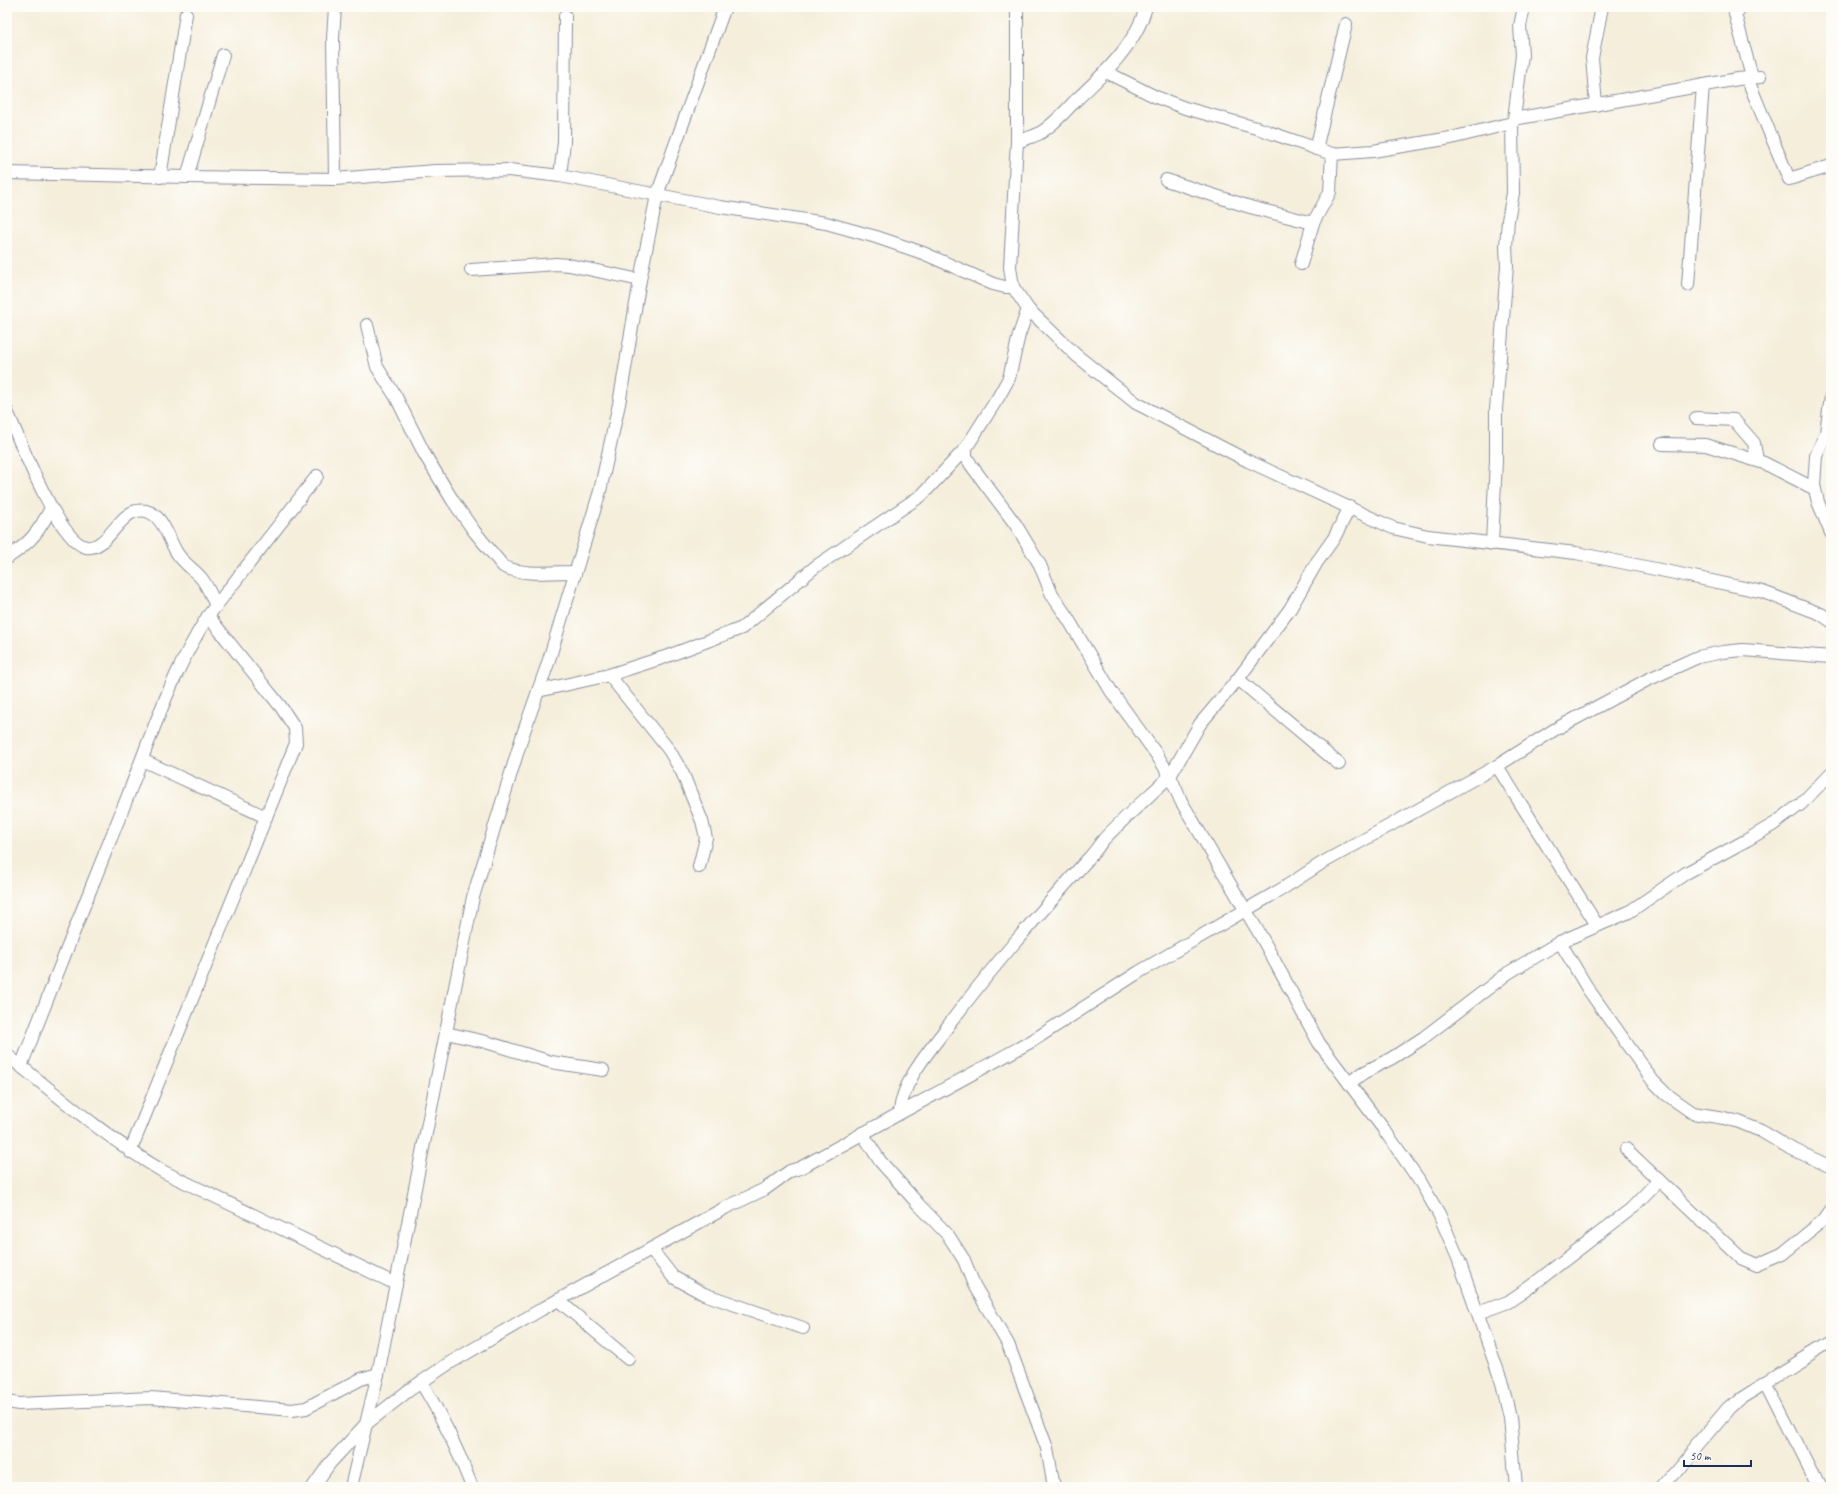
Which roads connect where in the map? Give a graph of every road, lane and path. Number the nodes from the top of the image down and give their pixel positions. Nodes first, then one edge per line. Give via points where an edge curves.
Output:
1 (335, 7) edge
2 (725, 7) edge
3 (1017, 7) edge
4 (1146, 7) edge
5 (1524, 7) edge
6 (1602, 7) edge
7 (1741, 7) edge
8 (186, 14) dead end
9 (565, 16) dead end
10 (1346, 24) dead end
11 (223, 55) dead end
12 (1106, 72) junction
13 (1753, 77) junction
14 (1703, 85) junction
15 (1596, 105) junction
16 (1514, 121) junction
17 (1017, 142) junction
18 (1316, 149) junction
19 (1332, 154) junction
20 (1831, 166) edge
21 (7, 173) edge
22 (560, 176) junction
23 (160, 177) junction
24 (187, 178) junction
25 (335, 179) junction
26 (1166, 180) dead end
27 (657, 195) junction
28 (1313, 223) junction
29 (1302, 264) dead end
30 (471, 270) dead end
31 (640, 280) junction
32 (1688, 285) dead end
33 (1013, 287) junction
34 (1028, 309) junction
35 (367, 325) dead end
36 (1831, 396) edge
37 (7, 411) edge
38 (1696, 418) dead end
39 (1662, 444) dead end
40 (966, 448) junction
41 (1757, 460) junction
42 (317, 476) dead end
43 (1815, 489) junction
44 (1350, 507) junction
45 (51, 508) junction
46 (1831, 533) edge
47 (1492, 544) junction
48 (7, 558) edge
49 (575, 572) junction
50 (216, 606) junction
51 (208, 616) junction
52 (1831, 621) edge
53 (1831, 657) edge
54 (609, 675) junction
55 (1238, 679) junction
56 (538, 691) junction
57 (142, 760) junction
58 (1339, 764) dead end
59 (1497, 766) junction
60 (1831, 773) edge
61 (1170, 776) junction
62 (266, 817) junction
63 (699, 867) dead end
64 (1244, 910) junction
65 (1597, 925) junction
66 (1560, 942) junction
67 (446, 1032) junction
68 (7, 1055) edge
69 (21, 1066) junction
70 (603, 1070) dead end
71 (1349, 1083) junction
72 (900, 1112) junction
73 (862, 1133) junction
74 (1626, 1149) dead end
75 (130, 1152) junction
76 (1831, 1167) edge
77 (1659, 1180) junction
78 (1831, 1210) edge
79 (651, 1249) junction
80 (396, 1284) junction
81 (558, 1300) junction
82 (1478, 1313) junction
83 (804, 1328) dead end
84 (1831, 1342) edge
85 (628, 1359) dead end
86 (378, 1374) junction
87 (421, 1382) junction
88 (1766, 1382) junction
89 (7, 1402) edge
90 (366, 1424) junction
91 (313, 1487) edge
92 (351, 1487) edge
93 (472, 1487) edge
94 (1054, 1487) edge
95 (1516, 1487) edge
96 (1662, 1487) edge
97 (1819, 1487) edge

1 - 25 street
2 - 27 street
3 - 17 street
4 - 12 street via 1131,39
5 - 16 street via 1520,26 1522,55
6 - 15 street via 1592,58
7 - 13 street via 1735,14
8 - 23 street
9 - 22 street via 564,142
10 - 18 street
11 - 24 street
12 - 17 street via 1039,134
12 - 18 street via 1184,108 1260,129
13 - 14 street
13 - 20 street via 1789,179
14 - 15 street
14 - 32 street
15 - 16 street
16 - 19 street via 1452,138 1372,151
16 - 47 street via 1513,193 1506,246 1507,266 1496,410
17 - 33 street via 1010,267
18 - 19 street
19 - 28 street via 1330,192
21 - 23 street
22 - 25 street via 509,170 435,171
22 - 27 street
23 - 24 street
24 - 25 street
26 - 28 street via 1250,207
27 - 31 street
27 - 33 street via 826,224 876,237 962,269 993,284
28 - 29 street
30 - 31 street via 556,264
31 - 49 street via 619,404 600,491
33 - 34 street
34 - 40 street via 1009,378
34 - 44 street via 1076,355 1136,403 1248,461
35 - 49 street via 377,367 396,397 425,455 452,500 503,566 526,572
36 - 43 street via 1826,433 1816,456
37 - 45 street
38 - 41 street via 1734,420 1754,444
39 - 41 street via 1706,445
40 - 54 street via 922,495 815,567 742,628
40 - 61 street via 966,456 971,465 1016,525 1040,565 1052,595 1111,691
41 - 43 street
42 - 50 street
43 - 46 street
44 - 47 street via 1393,528 1428,536
44 - 55 street via 1290,609
45 - 48 street via 40,530 25,546
45 - 50 street via 76,543 87,547 98,544 115,530 125,517 136,511 148,512 162,521 177,553 202,579
47 - 52 street via 1576,554 1763,592 1821,614
49 - 56 street
50 - 51 street
51 - 57 street via 179,668
51 - 62 street via 281,707 294,728 296,743
53 - 59 street via 1743,650 1698,657 1609,700 1554,730
54 - 56 street
54 - 63 street via 669,750 682,772 702,821 706,838
55 - 58 street
55 - 61 street via 1200,724
56 - 67 street via 473,897
57 - 62 street
57 - 69 street
59 - 64 street via 1322,863 1282,890
59 - 65 street
60 - 65 street via 1802,804 1774,824 1686,873 1628,912
61 - 64 street via 1181,801
61 - 72 street via 1104,840 972,993 921,1063 901,1101
62 - 75 street
64 - 71 street via 1319,1043
64 - 72 street via 1139,972 1032,1040
65 - 66 street
66 - 71 street via 1502,977 1423,1038
66 - 76 street via 1588,989 1653,1080 1666,1094 1692,1113 1739,1122
67 - 70 street via 551,1062
67 - 80 street
68 - 69 street
69 - 75 street
71 - 82 street via 1421,1183 1439,1214
72 - 73 street
73 - 79 street via 800,1168 790,1171 765,1189
73 - 94 street via 880,1161 948,1235 964,1260 974,1285 1008,1344 1047,1448
74 - 77 street
75 - 80 street via 164,1172
77 - 78 street via 1741,1258 1757,1265 1782,1254 1822,1221
77 - 82 street via 1631,1209 1527,1289 1508,1302
79 - 81 street
79 - 83 street via 673,1277 704,1294
80 - 86 street
81 - 85 street
81 - 87 street
82 - 95 street via 1502,1383 1510,1417
84 - 88 street
86 - 89 street via 361,1379 306,1408 292,1410 151,1398 23,1404
86 - 90 street
87 - 90 street
87 - 93 street via 442,1416
88 - 96 street via 1728,1409
88 - 97 street
90 - 91 street via 330,1463
90 - 92 street

